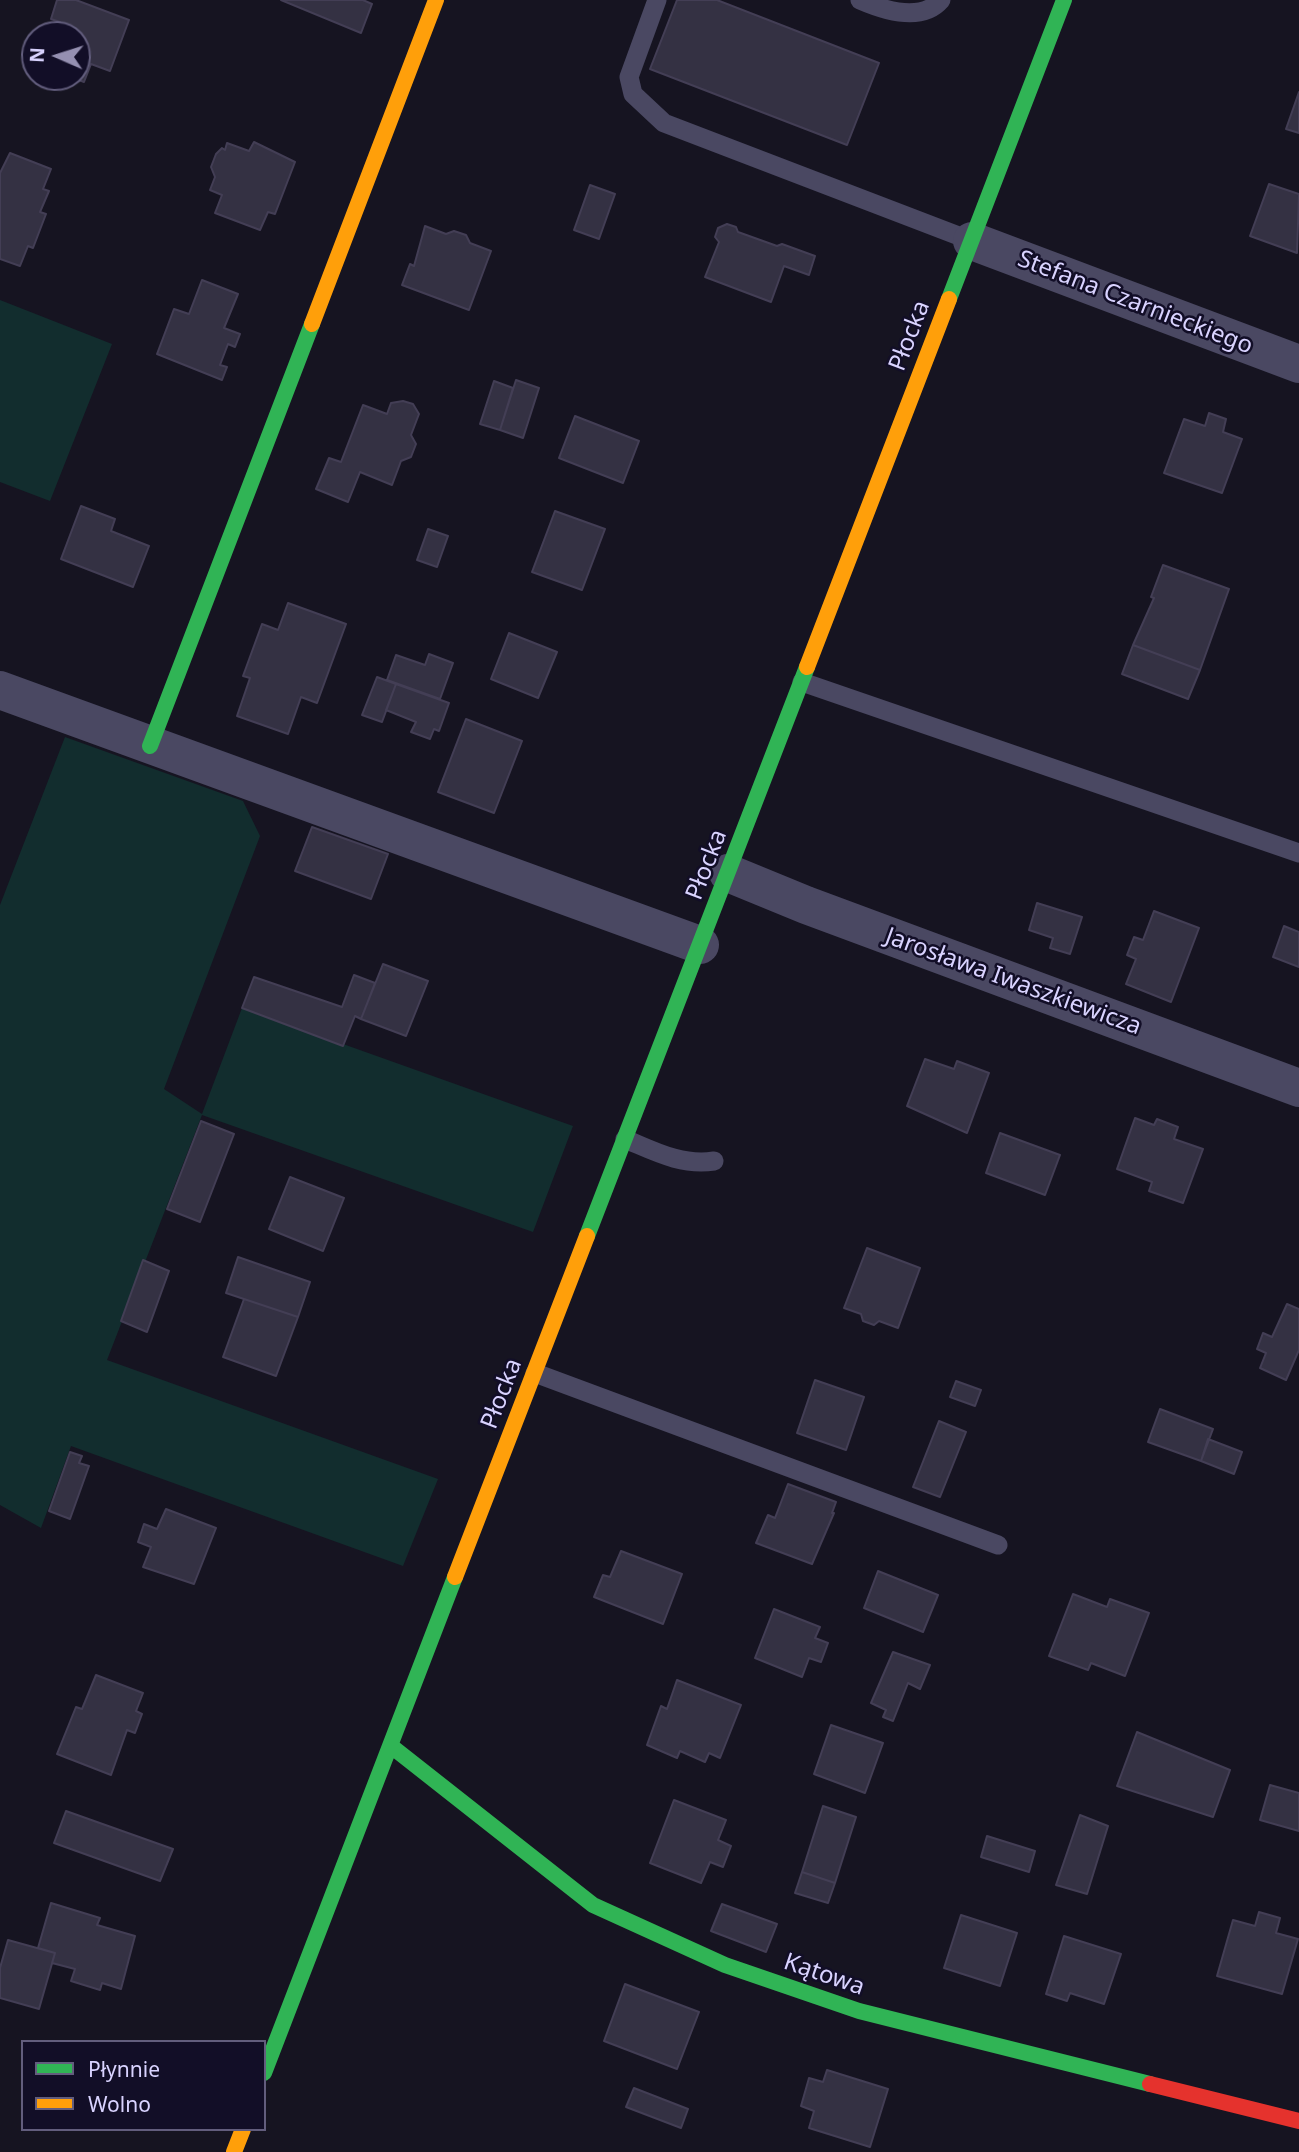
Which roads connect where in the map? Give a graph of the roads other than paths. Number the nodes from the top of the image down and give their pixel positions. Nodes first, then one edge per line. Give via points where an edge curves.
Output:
1 (436, 0) edge
2 (657, 0) edge
3 (860, 0) edge
4 (941, 0) edge
5 (1064, 0) edge
6 (972, 241) junction
7 (1299, 365) edge
8 (802, 682) junction
9 (0, 690) edge
10 (149, 746) junction
11 (1299, 853) edge
12 (728, 873) junction
13 (700, 945) junction
14 (1299, 1088) edge
15 (625, 1139) junction
16 (714, 1161) dead end
17 (535, 1373) junction
18 (998, 1545) dead end
19 (391, 1746) junction
20 (266, 2068) edge
21 (1299, 2121) edge
22 (242, 2131) edge
23 (234, 2152) edge

1 - 10 street
2 - 6 lane via 629,77 633,94 664,123
3 - 4 lane via 915,13 935,7
5 - 6 street, Płocka
6 - 7 street, Stefana Czarnieckiego
6 - 8 street, Płocka
8 - 11 lane
8 - 12 street, Płocka
9 - 10 street
10 - 13 street
12 - 13 street, Płocka
12 - 14 street, Jarosława Iwaszkiewicza
13 - 15 street, Płocka
15 - 16 lane via 677,1160
15 - 17 street, Płocka
17 - 18 lane
17 - 19 street, Płocka
19 - 20 street, Płocka
19 - 21 street, Kątowa via 593,1905 724,1965 859,2011
22 - 23 street

